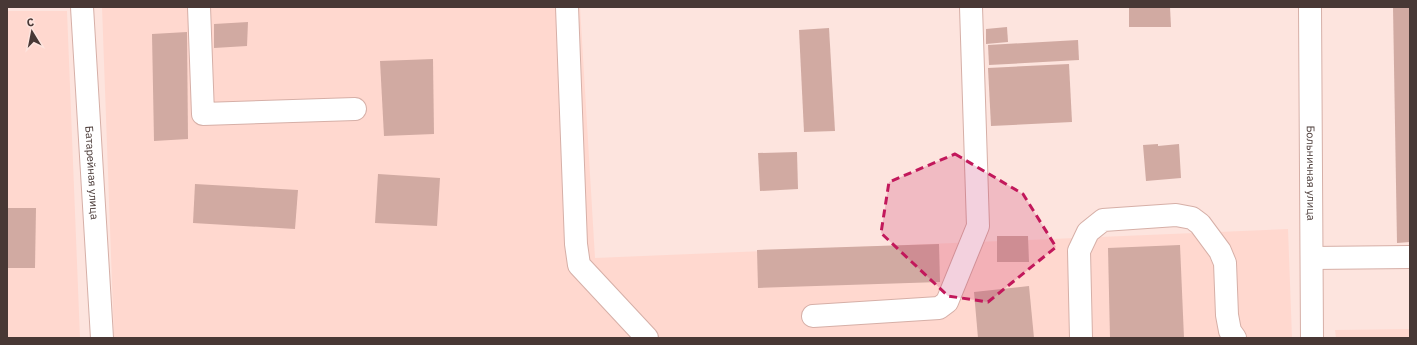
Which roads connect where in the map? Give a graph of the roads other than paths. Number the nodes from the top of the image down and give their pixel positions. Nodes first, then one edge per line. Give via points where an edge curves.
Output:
1 (82, 7) edge
2 (199, 7) edge
3 (567, 7) edge
4 (972, 7) edge
5 (1310, 7) edge
6 (355, 109) dead end
7 (1410, 257) edge
8 (1312, 258) junction
9 (813, 316) dead end
10 (102, 338) edge
11 (647, 338) edge
12 (1081, 338) edge
13 (1235, 338) edge
14 (1312, 338) edge

1 - 10 street, Батарейная улица
2 - 6 street via 203,114
3 - 11 street via 576,244 580,265
4 - 9 street via 978,226 947,302 939,308
5 - 8 street, Больничная улица
7 - 8 street
8 - 14 street, Больничная улица
12 - 13 street via 1079,251 1088,232 1103,220 1176,215 1192,218 1200,224 1220,251 1225,263 1228,320 1230,331

